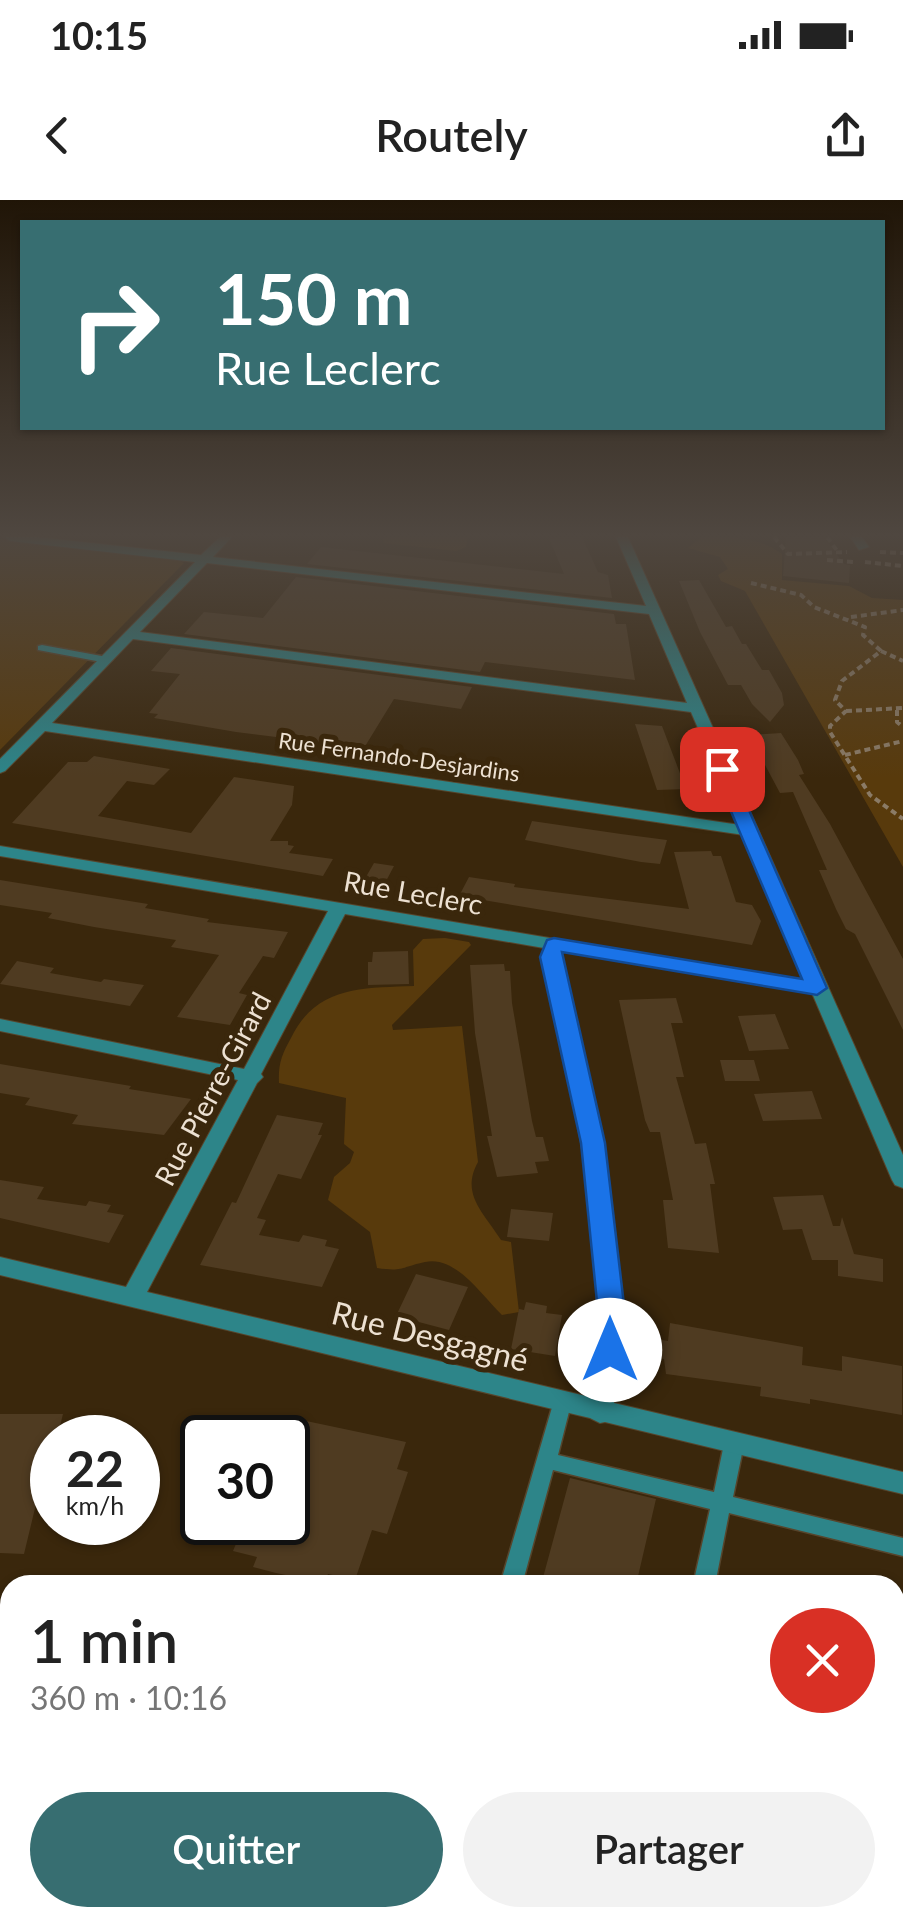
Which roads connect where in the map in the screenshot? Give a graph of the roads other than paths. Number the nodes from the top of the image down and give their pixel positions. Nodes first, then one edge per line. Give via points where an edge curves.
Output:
1 (148, 618) edge
2 (657, 618) edge
3 (130, 636) junction
4 (42, 648) dead end
5 (107, 660) junction
6 (694, 708) junction
7 (42, 726) junction
8 (0, 768) edge
9 (749, 831) junction
10 (0, 851) edge
11 (338, 908) junction
12 (554, 944) junction
13 (817, 988) junction
14 (0, 1025) edge
15 (253, 1077) junction
16 (903, 1180) edge
17 (0, 1266) edge
18 (134, 1295) junction
19 (562, 1404) junction
20 (600, 1412) junction
21 (734, 1444) junction
22 (546, 1460) junction
23 (903, 1483) edge
24 (722, 1501) junction
25 (903, 1547) edge
26 (514, 1575) edge
27 (706, 1575) edge

1 - 3 street
2 - 6 street
3 - 5 street
3 - 6 street
4 - 5 lane
5 - 7 street
6 - 9 street
7 - 8 street
7 - 9 street, Rue Fernando-Desjardins
9 - 13 street
10 - 11 street, Rue Leclerc
11 - 12 street, Rue Leclerc
11 - 15 street, Rue Pierre-Girard
12 - 13 street, Rue Leclerc
12 - 20 street via 550,957 593,1143 613,1322
13 - 16 street
14 - 15 street
15 - 18 street, Rue Pierre-Girard
17 - 18 street, Rue Desgagné
18 - 19 street, Rue Desgagné
19 - 20 street, Rue Desgagné
19 - 22 lane
20 - 21 street, Rue Desgagné
21 - 23 street, Rue Desgagné
21 - 24 lane
22 - 24 lane
22 - 26 lane
24 - 25 lane
24 - 27 lane

